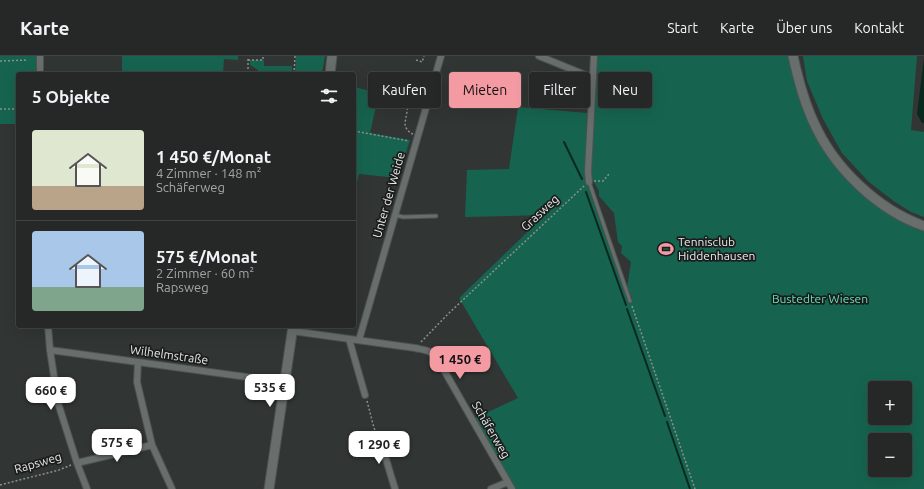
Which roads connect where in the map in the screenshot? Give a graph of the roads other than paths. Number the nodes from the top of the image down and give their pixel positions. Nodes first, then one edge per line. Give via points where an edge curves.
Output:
1 (40, 56) edge
2 (332, 56) edge
3 (441, 56) edge
4 (539, 56) edge
5 (594, 56) edge
6 (793, 56) edge
7 (40, 72) edge
8 (330, 72) edge
9 (592, 78) junction
10 (589, 182) joint
11 (395, 215) junction
12 (436, 216) dead end
13 (924, 226) edge
14 (630, 301) road end
15 (48, 328) edge
16 (293, 328) edge
17 (349, 339) junction
18 (359, 340) junction
19 (50, 350) junction
20 (138, 362) junction
21 (284, 382) junction
22 (365, 395) road end
23 (380, 436) dead end
24 (152, 445) junction
25 (77, 463) junction
26 (508, 482) junction
27 (87, 489) edge
28 (172, 489) edge
29 (269, 489) edge
30 (395, 489) edge
31 (491, 489) edge
32 (512, 489) edge

1 - 7 street
2 - 8 street
3 - 11 street, Unter der Weide
4 - 9 street
5 - 9 street
6 - 13 street via 798,80 815,125 839,163 880,202
9 - 10 street
10 - 14 lane
11 - 12 lane
11 - 18 street, Unter der Weide
15 - 19 street
16 - 17 street, Schäferweg
16 - 21 street
17 - 18 street, Schäferweg
17 - 22 street
18 - 26 street, Schäferweg via 415,348 434,354
19 - 20 street, Wilhelmstraße
19 - 25 street via 58,403
20 - 21 street, Wilhelmstraße
20 - 24 street via 137,382
21 - 29 street
23 - 30 street
24 - 25 street, Rapsweg
24 - 28 street
25 - 27 street
26 - 31 street
26 - 32 street, Schäferweg

